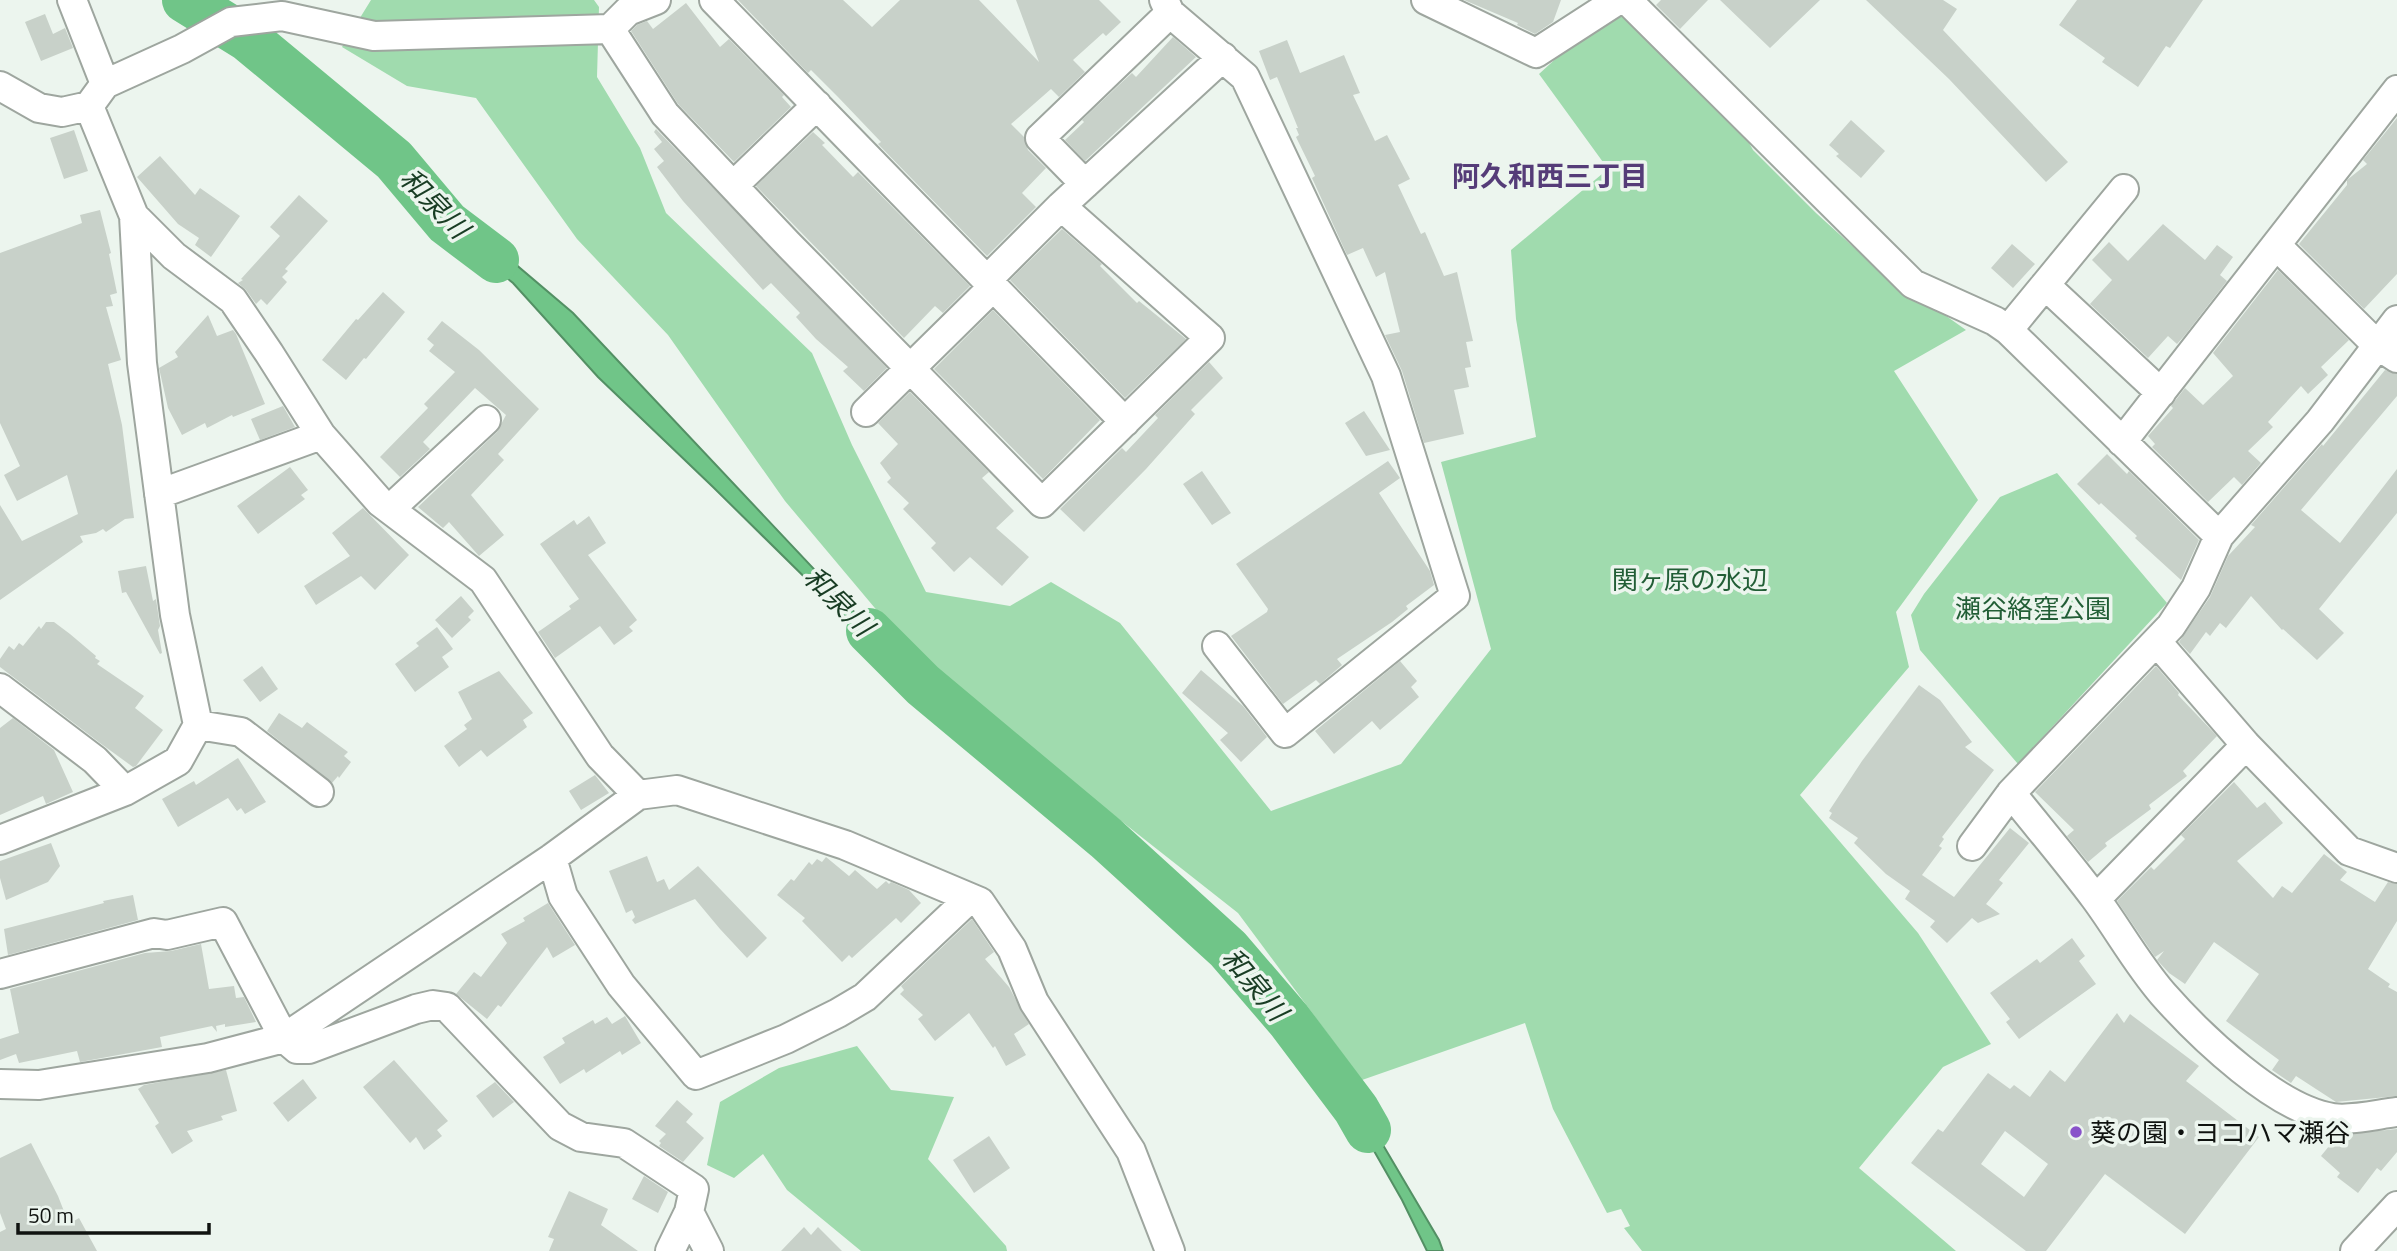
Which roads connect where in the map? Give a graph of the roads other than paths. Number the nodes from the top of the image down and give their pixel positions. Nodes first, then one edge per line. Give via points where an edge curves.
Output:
1 (72, 0) edge
2 (656, 0) edge
3 (714, 0) edge
4 (1426, 0) edge
5 (1618, 0) edge
6 (1627, 0) edge
7 (1167, 6) edge
8 (278, 8) edge
9 (618, 13) edge
10 (1223, 57) junction
11 (105, 83) junction
12 (0, 86) edge
13 (2397, 90) edge
14 (817, 105) junction
15 (89, 106) junction
16 (1085, 184) junction
17 (734, 185) junction
18 (2124, 189) dead end
19 (1060, 206) junction
20 (134, 216) junction
21 (2276, 245) junction
22 (990, 283) junction
23 (2045, 285) junction
24 (2397, 320) edge
25 (2008, 330) junction
26 (2387, 351) edge
27 (909, 369) junction
28 (2161, 393) junction
29 (866, 412) dead end
30 (486, 419) dead end
31 (1125, 422) junction
32 (321, 435) junction
33 (2122, 442) junction
34 (159, 494) junction
35 (390, 509) junction
36 (2219, 536) junction
37 (2157, 642) junction
38 (1217, 646) dead end
39 (0, 688) edge
40 (198, 725) junction
41 (2246, 745) junction
42 (125, 791) junction
43 (319, 792) dead end
44 (2011, 793) junction
45 (638, 795) junction
46 (0, 840) edge
47 (1972, 846) dead end
48 (552, 858) junction
49 (2397, 868) edge
50 (970, 898) junction
51 (2096, 899) junction
52 (0, 974) edge
53 (284, 1038) junction
54 (0, 1084) edge
55 (2397, 1112) edge
56 (2397, 1206) edge
57 (689, 1212) junction
58 (670, 1251) edge
59 (709, 1251) edge
60 (1170, 1251) edge
61 (2355, 1251) edge

1 - 11 street
2 - 9 street
3 - 14 street
4 - 5 street via 1536,53
6 - 25 street via 1913,284
7 - 10 street
7 - 16 street via 1040,138
8 - 9 street via 373,36
8 - 11 street via 231,23
9 - 17 street via 665,114
10 - 16 street
10 - 38 street via 1245,77 1386,376 1455,596 1285,733
11 - 15 street
12 - 15 street via 39,108 62,112
13 - 21 street
14 - 17 street
14 - 22 street
15 - 20 street
16 - 19 street
17 - 27 street
18 - 23 street
19 - 22 street
19 - 31 street via 1210,338
20 - 32 street via 174,256 233,300
20 - 34 street via 142,363
21 - 26 street
21 - 28 street
22 - 27 street
22 - 31 street
23 - 25 street
23 - 28 street
24 - 26 street
25 - 33 street
26 - 36 street
27 - 29 street
27 - 31 street via 1042,503
28 - 33 street
30 - 35 street
32 - 34 street
32 - 35 street
33 - 36 street
34 - 40 street via 175,615
35 - 45 street via 483,580 600,756
36 - 37 street via 2196,589
37 - 41 street
37 - 44 street
39 - 42 street via 95,760
40 - 42 street via 177,761
40 - 43 street via 241,732
41 - 49 street via 2349,851
41 - 51 street
42 - 46 street
44 - 47 street
44 - 51 street
45 - 48 street
45 - 50 street via 677,790 743,810 845,845
48 - 50 street via 563,896 621,985 696,1075 786,1039 865,996
48 - 53 street
50 - 60 street via 980,902 1012,949 1034,1002 1131,1151
51 - 55 street via 2163,994 2265,1086 2312,1113 2335,1119
52 - 53 street via 154,933 167,935 223,922
53 - 54 street via 208,1059 39,1085
53 - 57 street via 297,1049 309,1049 416,1009 447,1007 560,1126 582,1137 624,1143 694,1189
56 - 61 street
57 - 58 street
57 - 59 street

